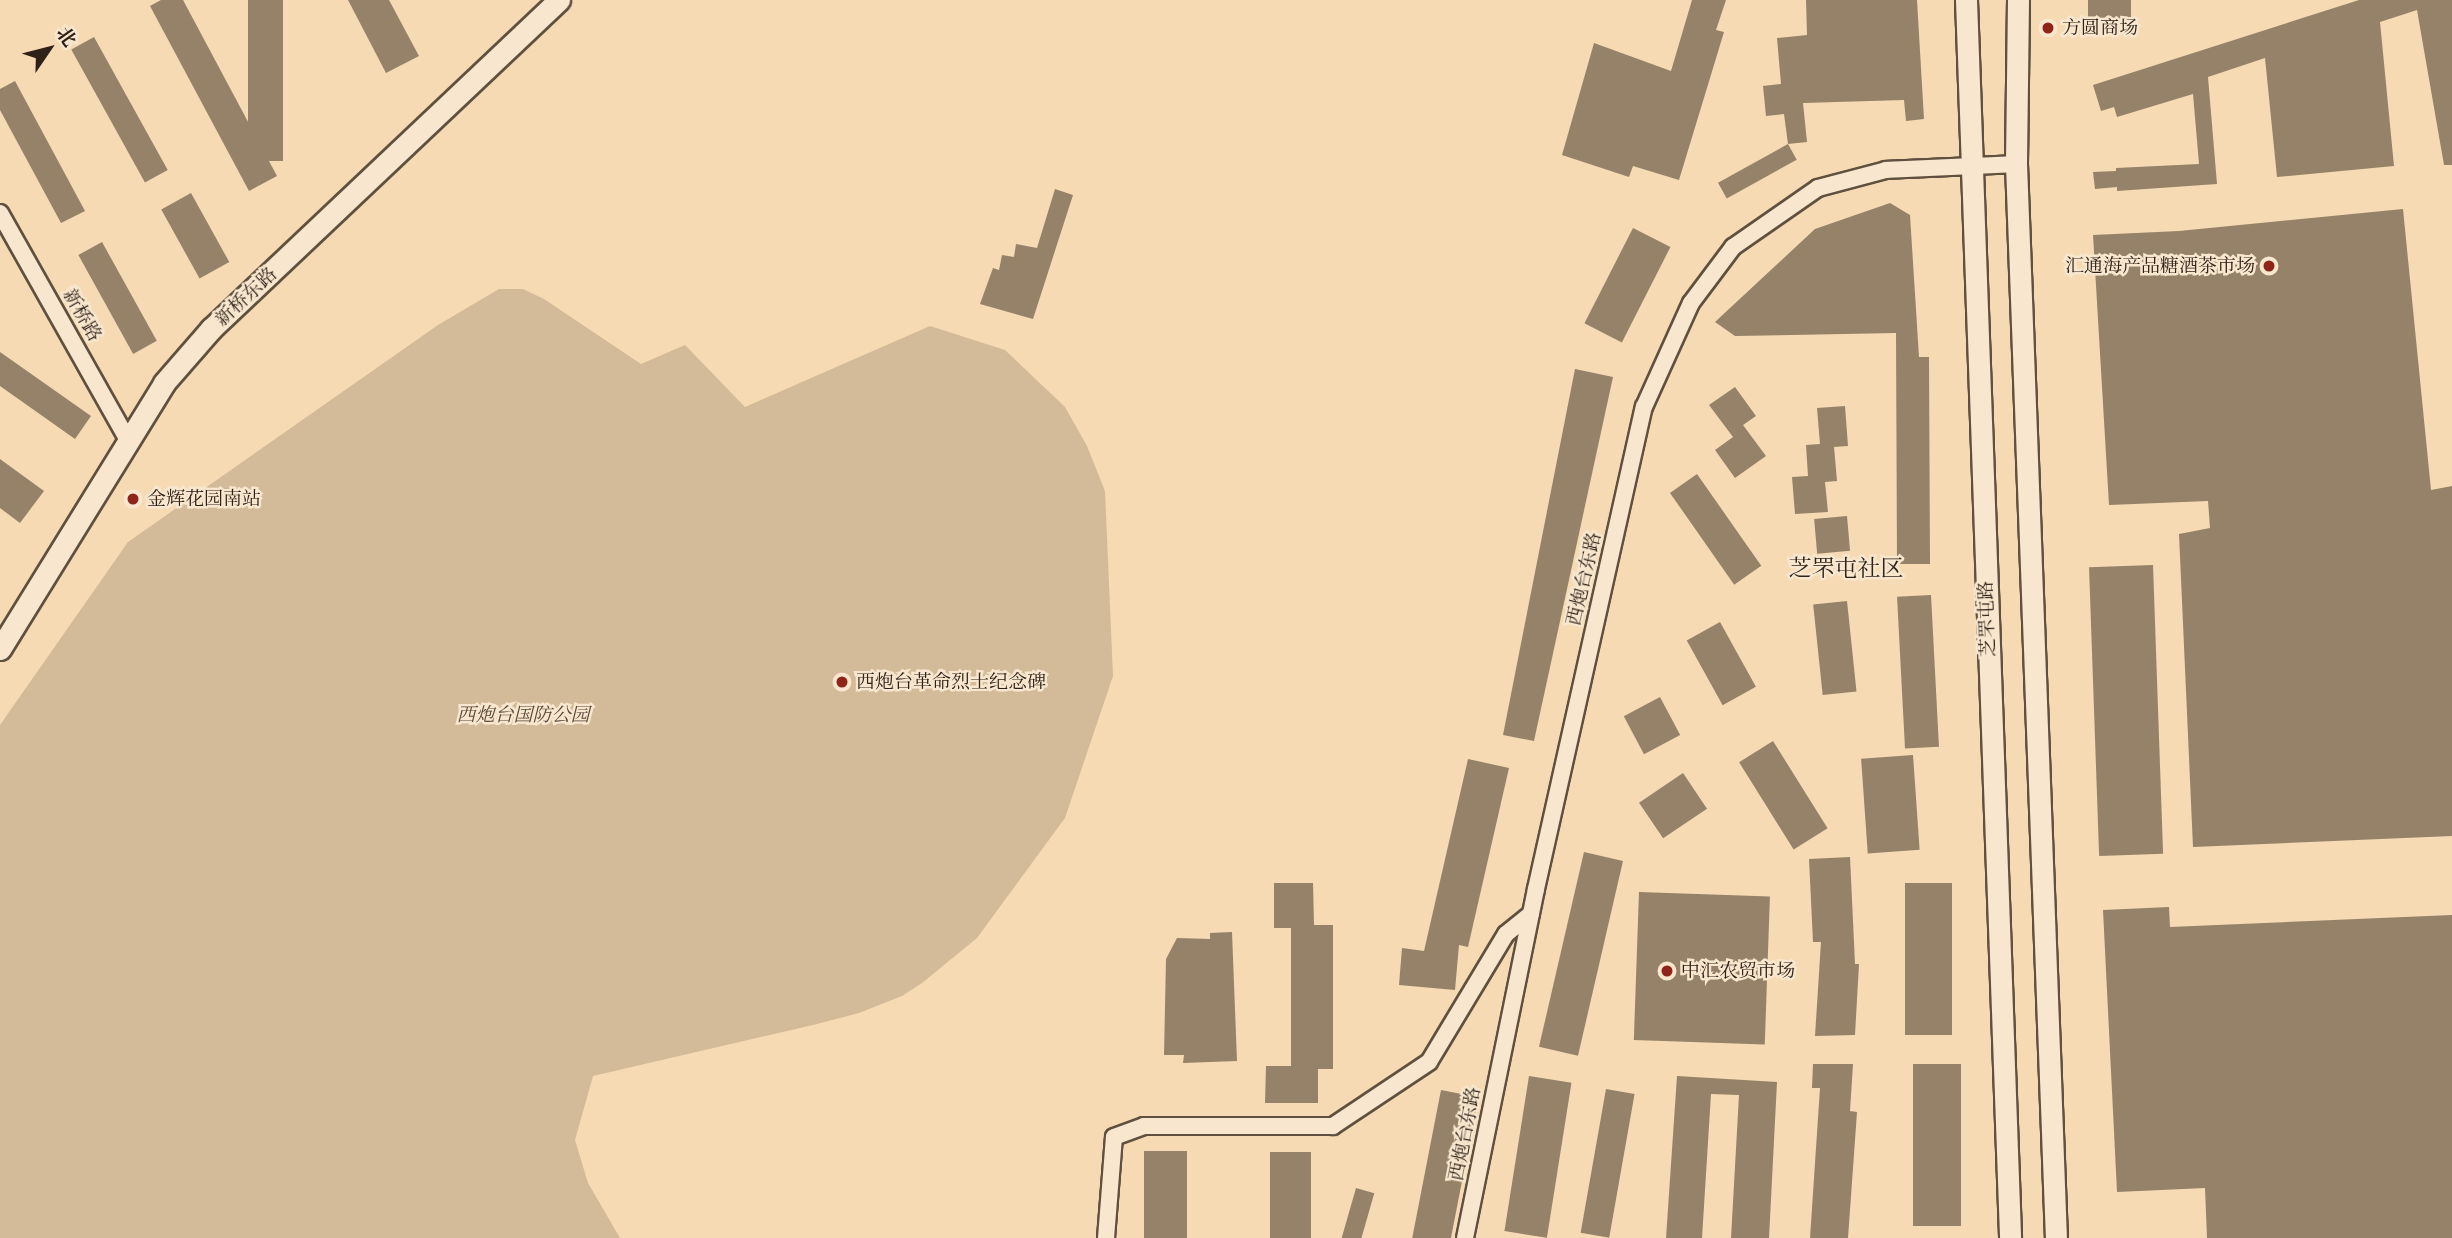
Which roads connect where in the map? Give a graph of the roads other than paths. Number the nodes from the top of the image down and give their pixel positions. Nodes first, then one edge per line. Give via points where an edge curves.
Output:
1 (559, 0) edge
2 (1966, 0) edge
3 (2018, 0) edge
4 (2016, 164) junction
5 (1970, 165) junction
6 (0, 213) edge
7 (128, 438) junction
8 (0, 649) edge
9 (1531, 914) junction
10 (1106, 1238) edge
11 (1465, 1238) edge
12 (2010, 1238) edge
13 (2056, 1238) edge

1 - 7 main road, 新桥东路 via 211,329 164,383
2 - 5 main road, 芝罘屯路
3 - 4 main road
4 - 5 street, 西炮台东路
4 - 13 main road
5 - 9 street, 西炮台东路 via 1886,170 1818,188 1733,247 1691,303 1644,407
5 - 12 main road, 芝罘屯路
6 - 7 street, 新桥路
7 - 8 main road, 新桥东路
9 - 10 street via 1506,934 1429,1062 1333,1126 1144,1126 1114,1137
9 - 11 street, 西炮台东路

